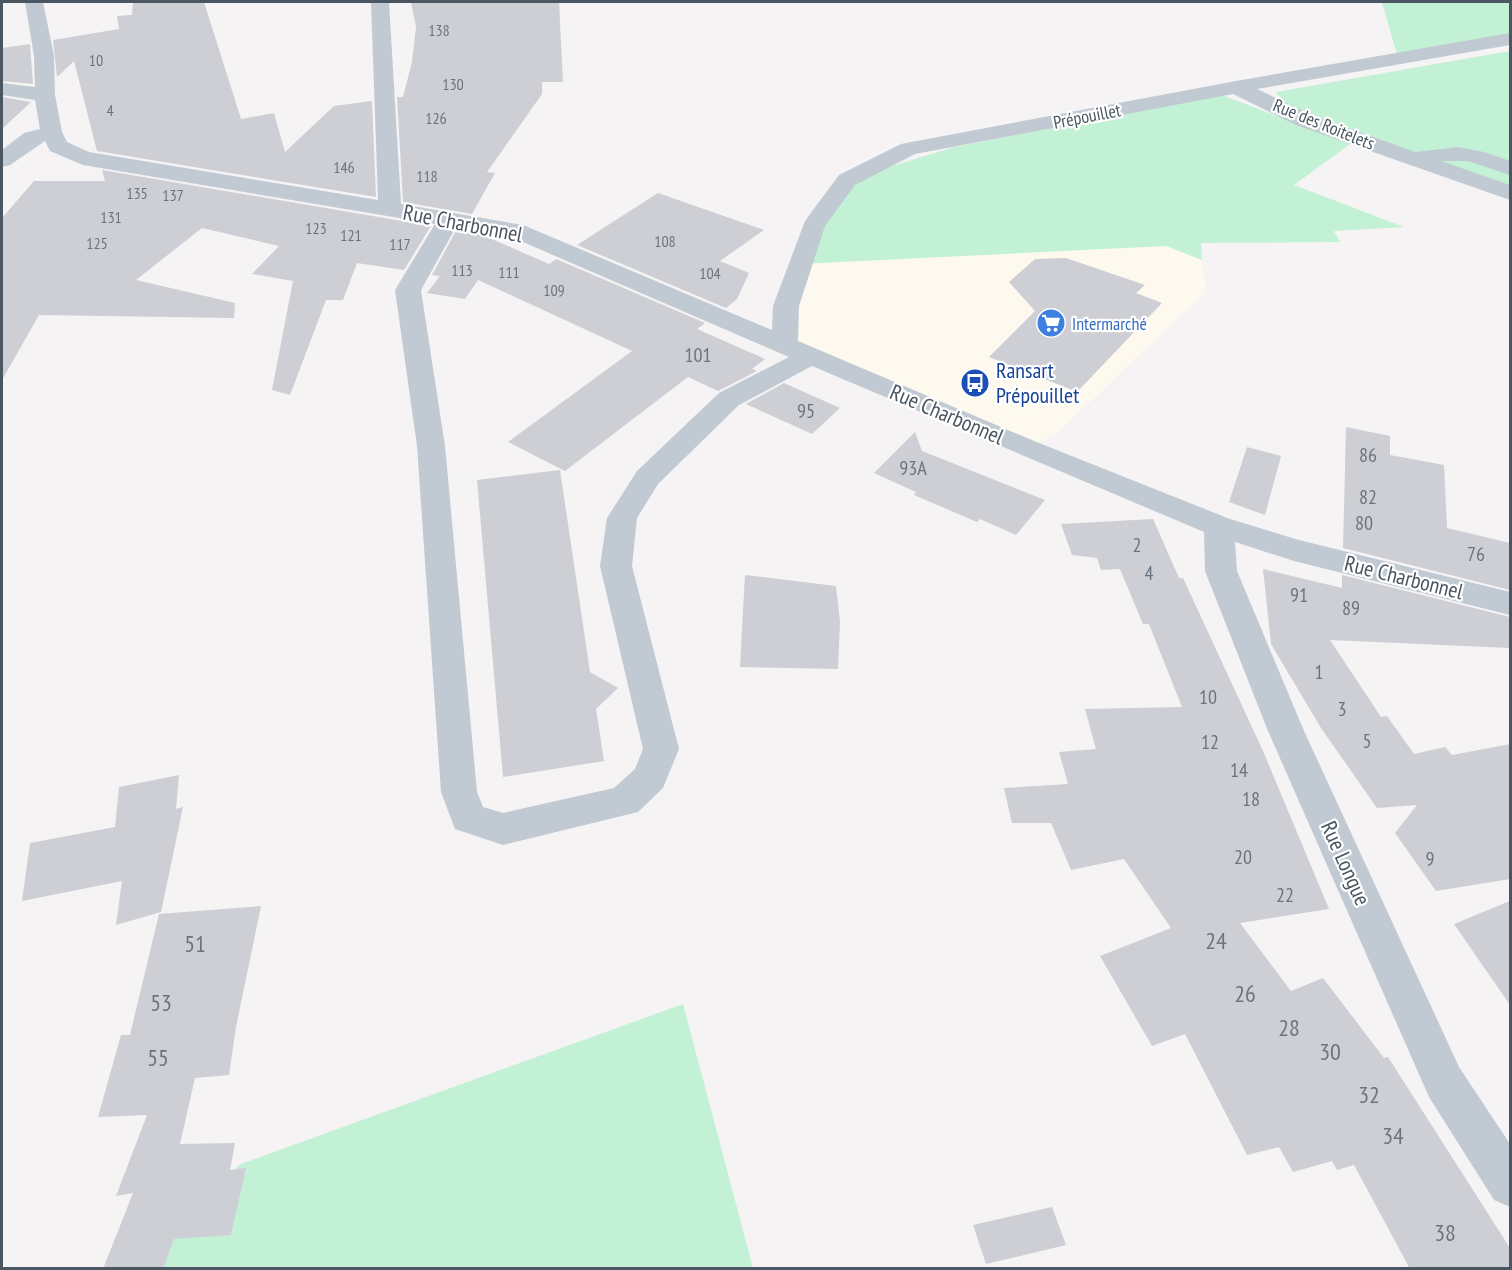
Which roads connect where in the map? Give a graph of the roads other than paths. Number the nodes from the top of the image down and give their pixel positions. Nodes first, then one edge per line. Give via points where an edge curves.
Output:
1 (34, 2) edge
2 (380, 2) edge
3 (1510, 39) edge
4 (1236, 87) junction
5 (2, 89) edge
6 (45, 95) junction
7 (51, 132) junction
8 (1413, 158) junction
9 (2, 160) edge
10 (1510, 168) edge
11 (1510, 193) edge
12 (390, 209) junction
13 (450, 218) junction
14 (798, 351) junction
15 (1219, 526) junction
16 (1510, 603) edge
17 (1510, 1184) edge

1 - 6 street via 44,56
2 - 12 street, Rue Charbonnel
3 - 4 street, Prépouillet
4 - 8 street, Rue des Roitelets via 1304,120
4 - 14 street, Prépouillet via 909,149 848,180 813,226 786,306
5 - 6 street
6 - 7 street
7 - 9 street via 32,138
7 - 12 street, Rue Charbonnel via 58,146 83,158
8 - 10 street, Rue des Roitelets via 1453,152 1472,154
8 - 11 street, Rue des Roitelets
12 - 13 street, Rue Charbonnel
13 - 14 street, Rue Charbonnel via 516,230
13 - 14 street via 408,290 431,446 459,792 468,818 503,828 514,826 625,801 650,778 661,749 616,566 622,518 647,478 729,399
14 - 15 street, Rue Charbonnel
15 - 16 street, Rue Charbonnel via 1294,550
15 - 17 street, Rue Longue via 1221,571 1286,731 1444,1082

